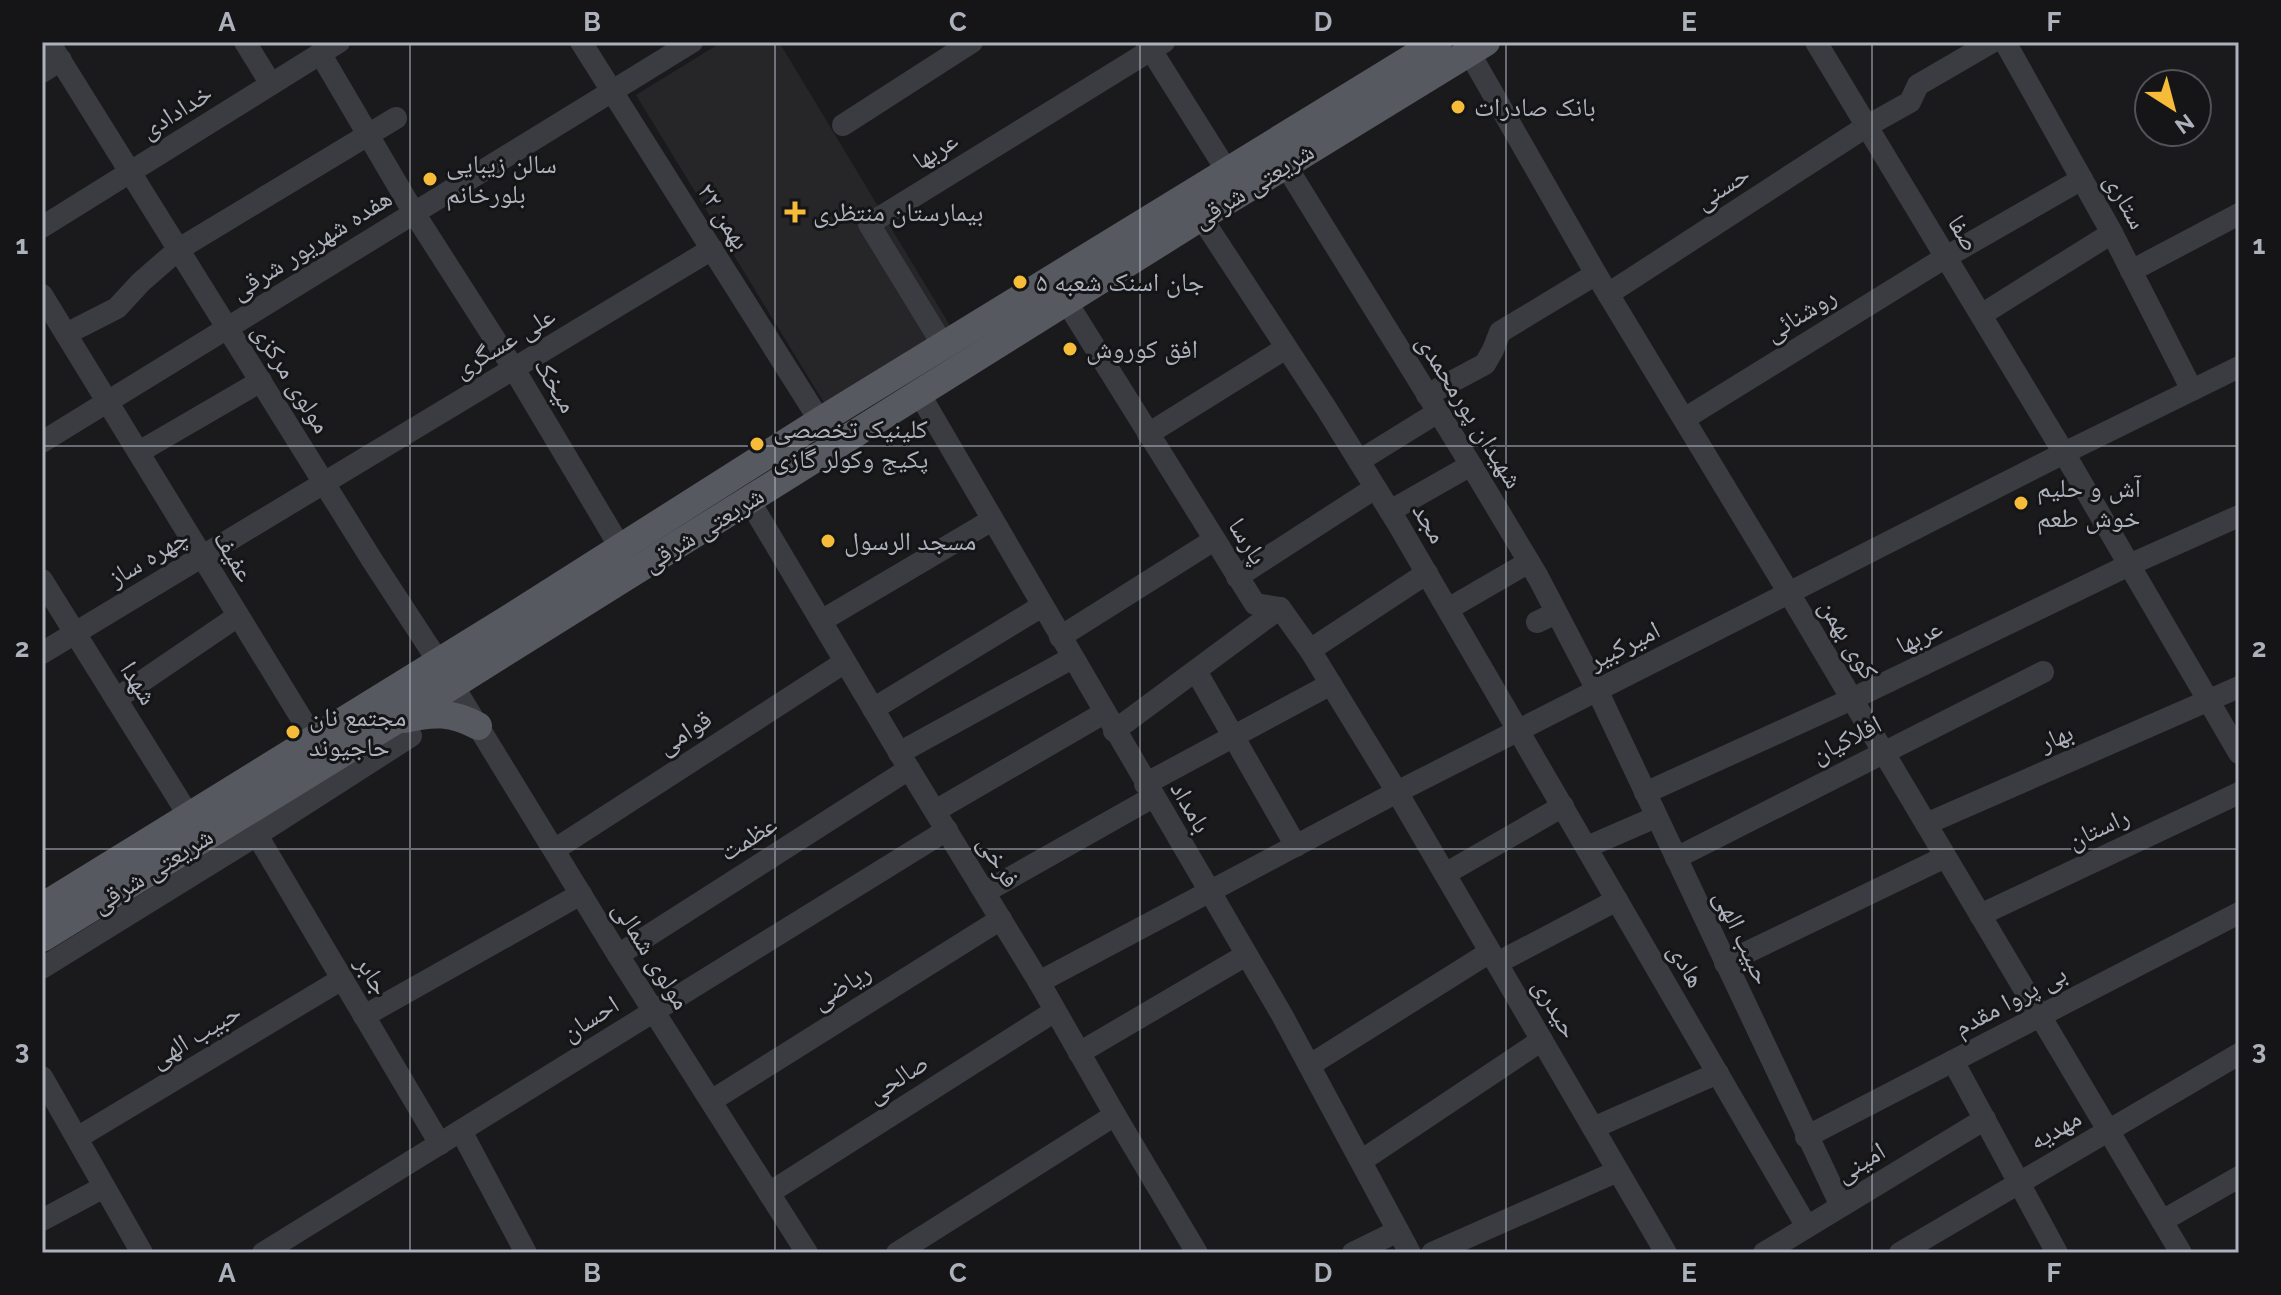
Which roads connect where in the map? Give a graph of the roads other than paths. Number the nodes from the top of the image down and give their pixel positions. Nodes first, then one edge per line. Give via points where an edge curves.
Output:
1 (245, 42) edge
2 (581, 42) edge
3 (692, 42) edge
4 (972, 42) edge
5 (1438, 42) edge
6 (1816, 42) edge
7 (1992, 42) edge
8 (2005, 42) edge
9 (1154, 44) edge
10 (1477, 47) edge
11 (330, 48) edge
12 (51, 58) edge
13 (271, 84) junction
14 (611, 92) junction
15 (396, 118) dead end
16 (843, 125) dead end
17 (1867, 126) junction
18 (368, 135) junction
19 (1286, 166) junction
20 (1227, 171) junction
21 (131, 172) junction
22 (2082, 179) junction
23 (414, 213) junction
24 (2239, 214) edge
25 (1201, 217) junction
26 (42, 227) edge
27 (2112, 233) junction
28 (179, 249) junction
29 (712, 249) junction
30 (1946, 257) junction
31 (2131, 271) junction
32 (1596, 274) junction
33 (1608, 294) junction
34 (42, 295) edge
35 (1066, 301) junction
36 (1981, 315) junction
37 (228, 328) junction
38 (66, 334) junction
39 (943, 345) junction
40 (1286, 348) junction
41 (2239, 367) edge
42 (514, 369) junction
43 (261, 381) junction
44 (2192, 390) junction
45 (919, 393) junction
46 (109, 402) junction
47 (1432, 403) junction
48 (1684, 419) junction
49 (820, 421) junction
50 (1148, 434) junction
51 (42, 442) edge
52 (139, 452) junction
53 (2064, 453) junction
54 (1359, 461) junction
55 (1471, 465) junction
56 (325, 483) junction
57 (1375, 488) junction
58 (749, 500) junction
59 (1390, 511) junction
60 (2239, 516) edge
61 (992, 520) junction
62 (1214, 540) junction
63 (620, 547) junction
64 (202, 557) junction
65 (1529, 562) junction
66 (2129, 565) junction
67 (1427, 573) junction
68 (1237, 577) junction
69 (42, 580) edge
70 (1789, 593) junction
71 (552, 606) junction
72 (1042, 606) junction
73 (1280, 608) junction
74 (1448, 609) junction
75 (238, 616) junction
76 (821, 621) junction
77 (75, 633) junction
78 (1060, 637) junction
79 (1310, 650) junction
80 (42, 653) edge
81 (1072, 658) junction
82 (845, 662) junction
83 (1196, 671) junction
84 (2043, 672) dead end
85 (446, 673) junction
86 (1331, 684) junction
87 (2239, 687) edge
88 (1597, 690) junction
89 (116, 699) junction
90 (1852, 699) junction
91 (2209, 701) junction
92 (873, 709) junction
93 (1109, 722) junction
94 (361, 726) junction
95 (478, 726) junction
96 (402, 729) junction
97 (1519, 730) junction
98 (1232, 737) junction
99 (314, 739) junction
100 (1883, 752) junction
101 (2239, 753) edge
102 (904, 761) junction
103 (311, 786) junction
104 (1149, 790) junction
105 (1397, 792) junction
106 (1645, 793) junction
107 (2239, 793) edge
108 (1563, 806) junction
109 (189, 816) junction
110 (1656, 817) junction
111 (941, 820) junction
112 (1926, 824) junction
113 (257, 835) junction
114 (1296, 846) junction
115 (1587, 847) junction
116 (554, 850) junction
117 (1945, 857) junction
118 (1676, 858) junction
119 (1445, 874) junction
120 (985, 892) junction
121 (1209, 893) junction
122 (581, 894) junction
123 (1617, 900) junction
124 (42, 907) edge
125 (2239, 913) edge
126 (1980, 915) junction
127 (1001, 919) junction
128 (42, 938) edge
129 (618, 955) junction
130 (1246, 955) junction
131 (1494, 958) junction
132 (1725, 963) junction
133 (42, 968) edge
134 (342, 979) junction
135 (1039, 982) junction
136 (1055, 1011) junction
137 (654, 1012) junction
138 (2039, 1015) junction
139 (364, 1016) junction
140 (1542, 1040) junction
141 (1079, 1053) junction
142 (2239, 1054) edge
143 (1953, 1061) junction
144 (1310, 1065) junction
145 (1718, 1073) junction
146 (42, 1077) edge
147 (711, 1101) junction
148 (1115, 1115) junction
149 (1985, 1119) junction
150 (1593, 1128) junction
151 (461, 1131) junction
152 (2108, 1131) junction
153 (1806, 1137) junction
154 (77, 1138) junction
155 (440, 1144) junction
156 (1361, 1161) junction
157 (1618, 1171) junction
158 (2239, 1177) edge
159 (2020, 1182) junction
160 (104, 1187) junction
161 (769, 1193) junction
162 (1841, 1206) junction
163 (42, 1220) edge
164 (2162, 1221) junction
165 (1807, 1227) junction
166 (1398, 1231) junction
167 (142, 1253) edge
168 (263, 1253) edge
169 (526, 1253) edge
170 (807, 1253) edge
171 (897, 1253) edge
172 (1197, 1253) edge
173 (1353, 1253) edge
174 (1410, 1253) edge
175 (1432, 1253) edge
176 (1666, 1253) edge
177 (1764, 1253) edge
178 (1900, 1253) edge
179 (2057, 1253) edge
180 (2181, 1253) edge

1 - 13 street
2 - 14 street, ۲۲ بهمن
3 - 14 street, هفده شهریور شرقی
4 - 16 street
5 - 20 main road, شریعتی شرقی
6 - 17 street, صفا
7 - 17 street, حسنی via 1918,85 1910,102
8 - 22 street, ستاری
9 - 20 street
9 - 39 street, عربها via 869,224
10 - 19 main road, شریعتی شرقی
10 - 32 street, کوی بهمن
11 - 13 street, خدادادی
11 - 18 street, میخک
12 - 21 street, مولوی مرکزی
13 - 21 street, خدادادی
14 - 23 street, هفده شهریور شرقی
14 - 29 street, ۲۲ بهمن
15 - 18 street
17 - 30 street, صفا
17 - 33 street, حسنی
18 - 23 street, میخک
18 - 28 street
19 - 25 main road, شریعتی شرقی
19 - 47 street, شهیدان پورمحمدی
20 - 39 main road, شریعتی شرقی
21 - 26 street, خدادادی
21 - 28 street, مولوی مرکزی
22 - 27 street, ستاری
22 - 30 street, روشنائی
23 - 37 street, هفده شهریور شرقی
23 - 42 street, میخک
24 - 31 street
25 - 35 main road, شریعتی شرقی
25 - 40 street, مجد
27 - 31 street, ستاری
27 - 36 street
28 - 37 street, مولوی مرکزی
28 - 38 street via 117,308
29 - 42 street, علی عسگری
29 - 49 street, ۲۲ بهمن
30 - 36 street, صفا
30 - 48 street, روشنائی
31 - 44 street, ستاری
32 - 33 street, کوی بهمن
32 - 47 street via 1500,332 1485,364
33 - 48 street, کوی بهمن
34 - 38 street, عفیف
35 - 45 main road, شریعتی شرقی
35 - 50 street, پارسا
36 - 53 street, صفا
37 - 43 street, مولوی مرکزی
37 - 46 street, هفده شهریور شرقی
38 - 46 street, عفیف
39 - 49 main road, شریعتی شرقی
40 - 50 street
40 - 54 street, مجد
41 - 44 street, امیرکبیر
42 - 56 street, علی عسگری
42 - 63 street, میخک
43 - 52 street
43 - 56 street, مولوی مرکزی
44 - 53 street, امیرکبیر
45 - 58 main road, شریعتی شرقی
45 - 61 street, بامداد
46 - 51 street, هفده شهریور شرقی
46 - 52 street, عفیف
47 - 54 street
47 - 55 street, شهیدان پورمحمدی
48 - 70 street, کوی بهمن
49 - 63 main road, شریعتی شرقی
50 - 62 street, پارسا
52 - 64 street, عفیف
53 - 66 street, صفا
53 - 70 street, امیرکبیر
54 - 57 street, مجد
55 - 59 street
55 - 65 street, شهیدان پورمحمدی
56 - 64 street, چهره ساز
56 - 85 street, مولوی مرکزی
57 - 59 street, مجد
57 - 68 street
58 - 71 main road, شریعتی شرقی
58 - 76 street, فرخی
59 - 67 street, مجد
60 - 66 street, عربها
61 - 72 street, بامداد
61 - 76 street
62 - 68 street, پارسا
62 - 78 street
63 - 71 main road, شریعتی شرقی
64 - 75 street, عفیف
64 - 77 street, چهره ساز
65 - 74 street
65 - 88 street, شهیدان پورمحمدی via 1547,618
66 - 90 street, عربها
66 - 91 street, صفا
67 - 74 street, مجد
67 - 79 street
68 - 73 street, پارسا via 1255,604
69 - 77 street, شهدا
70 - 88 street, امیرکبیر
70 - 90 street, کوی بهمن
71 - 85 main road, شریعتی شرقی
72 - 78 street, بامداد
72 - 92 street
73 - 79 street, پارسا
73 - 83 street, احسان
74 - 97 street, مجد
75 - 89 street
75 - 99 street, عفیف
76 - 82 street, فرخی
77 - 80 street, چهره ساز
77 - 89 street, شهدا
78 - 81 street, بامداد
79 - 86 street, پارسا
81 - 93 street, بامداد
81 - 102 street, عظمت
82 - 92 street, فرخی
82 - 116 street, قوامی
83 - 93 street, احسان
83 - 98 street
84 - 100 street, افلاکیان
85 - 94 main road, شریعتی شرقی
85 - 95 street, مولوی شمالی
85 - 96 main road, شریعتی شرقی
86 - 98 street
86 - 105 street, پارسا
87 - 91 street, بهار
88 - 97 street, امیرکبیر
88 - 106 street, حبیب الهی
89 - 109 street, شهدا
90 - 100 street, کوی بهمن
90 - 106 street, عربها
91 - 101 street, صفا
91 - 112 street, بهار
92 - 102 street, فرخی
93 - 104 street, بامداد
93 - 111 street, احسان
94 - 96 main road, شریعتی شرقی
94 - 99 main road, شریعتی شرقی
94 - 103 main road, شریعتی شرقی
95 - 96 main road via 453,715 434,714
95 - 116 street, مولوی شمالی
96 - 103 street
97 - 105 street, امیرکبیر
97 - 108 street, هادی
98 - 104 street
98 - 114 street
99 - 109 main road, شریعتی شرقی
100 - 112 street, کوی بهمن
100 - 118 street, افلاکیان
102 - 111 street, فرخی
102 - 129 street, عظمت
103 - 113 street, شریعتی شرقی
103 - 128 main road, شریعتی شرقی
104 - 120 street
104 - 121 street, بامداد
105 - 114 street, امیرکبیر
105 - 119 street, حیدری
106 - 110 street, حبیب الهی
107 - 126 street, راستان
108 - 115 street, هادی
108 - 119 street
109 - 124 main road, شریعتی شرقی
110 - 115 street
110 - 118 street, حبیب الهی
111 - 120 street, فرخی
111 - 137 street, احسان
112 - 117 street, کوی بهمن
113 - 133 street, شریعتی شرقی
113 - 134 street, جابر
114 - 121 street, امیرکبیر
115 - 123 street, هادی
116 - 122 street, مولوی شمالی
117 - 126 street, کوی بهمن
117 - 132 street
118 - 132 street, حبیب الهی
119 - 131 street, حیدری
120 - 127 street, فرخی
121 - 130 street, بامداد
121 - 135 street, امیرکبیر
122 - 129 street, مولوی شمالی
122 - 139 street
123 - 131 street
123 - 145 street, هادی
125 - 138 street, بی پروا مقدم
126 - 138 street, کوی بهمن
127 - 135 street, فرخی
127 - 147 street, ریاضی
129 - 137 street, مولوی شمالی
130 - 141 street
130 - 144 street, بامداد
131 - 140 street, حیدری
131 - 144 street
132 - 153 street, حبیب الهی
134 - 139 street, جابر
134 - 154 street, حبیب الهی
135 - 136 street, فرخی
136 - 141 street, فرخی
136 - 161 street, صالحی
137 - 147 street, مولوی شمالی
137 - 151 street, احسان
138 - 143 street, بی پروا مقدم
138 - 152 street, کوی بهمن
139 - 155 street, جابر
140 - 150 street, حیدری
140 - 156 street
141 - 148 street, فرخی
142 - 152 street, مهدیه
143 - 149 street
143 - 153 street, بی پروا مقدم
144 - 156 street, بامداد
145 - 150 street
145 - 165 street, هادی
146 - 154 street
147 - 161 street, مولوی شمالی
148 - 171 street
148 - 172 street, فرخی
149 - 159 street
149 - 162 street, امینی
150 - 157 street, حیدری
151 - 155 street, احسان
151 - 169 street
152 - 159 street, مهدیه
152 - 164 street, کوی بهمن
153 - 162 street, حبیب الهی
154 - 160 street
155 - 168 street, احسان
156 - 166 street, بامداد
157 - 175 street
157 - 176 street, حیدری
158 - 164 street
159 - 178 street, مهدیه
159 - 179 street
160 - 163 street
160 - 167 street
161 - 170 street, مولوی شمالی
162 - 165 street, امینی
164 - 180 street, کوی بهمن
165 - 177 street, امینی
166 - 173 street
166 - 174 street, بامداد

